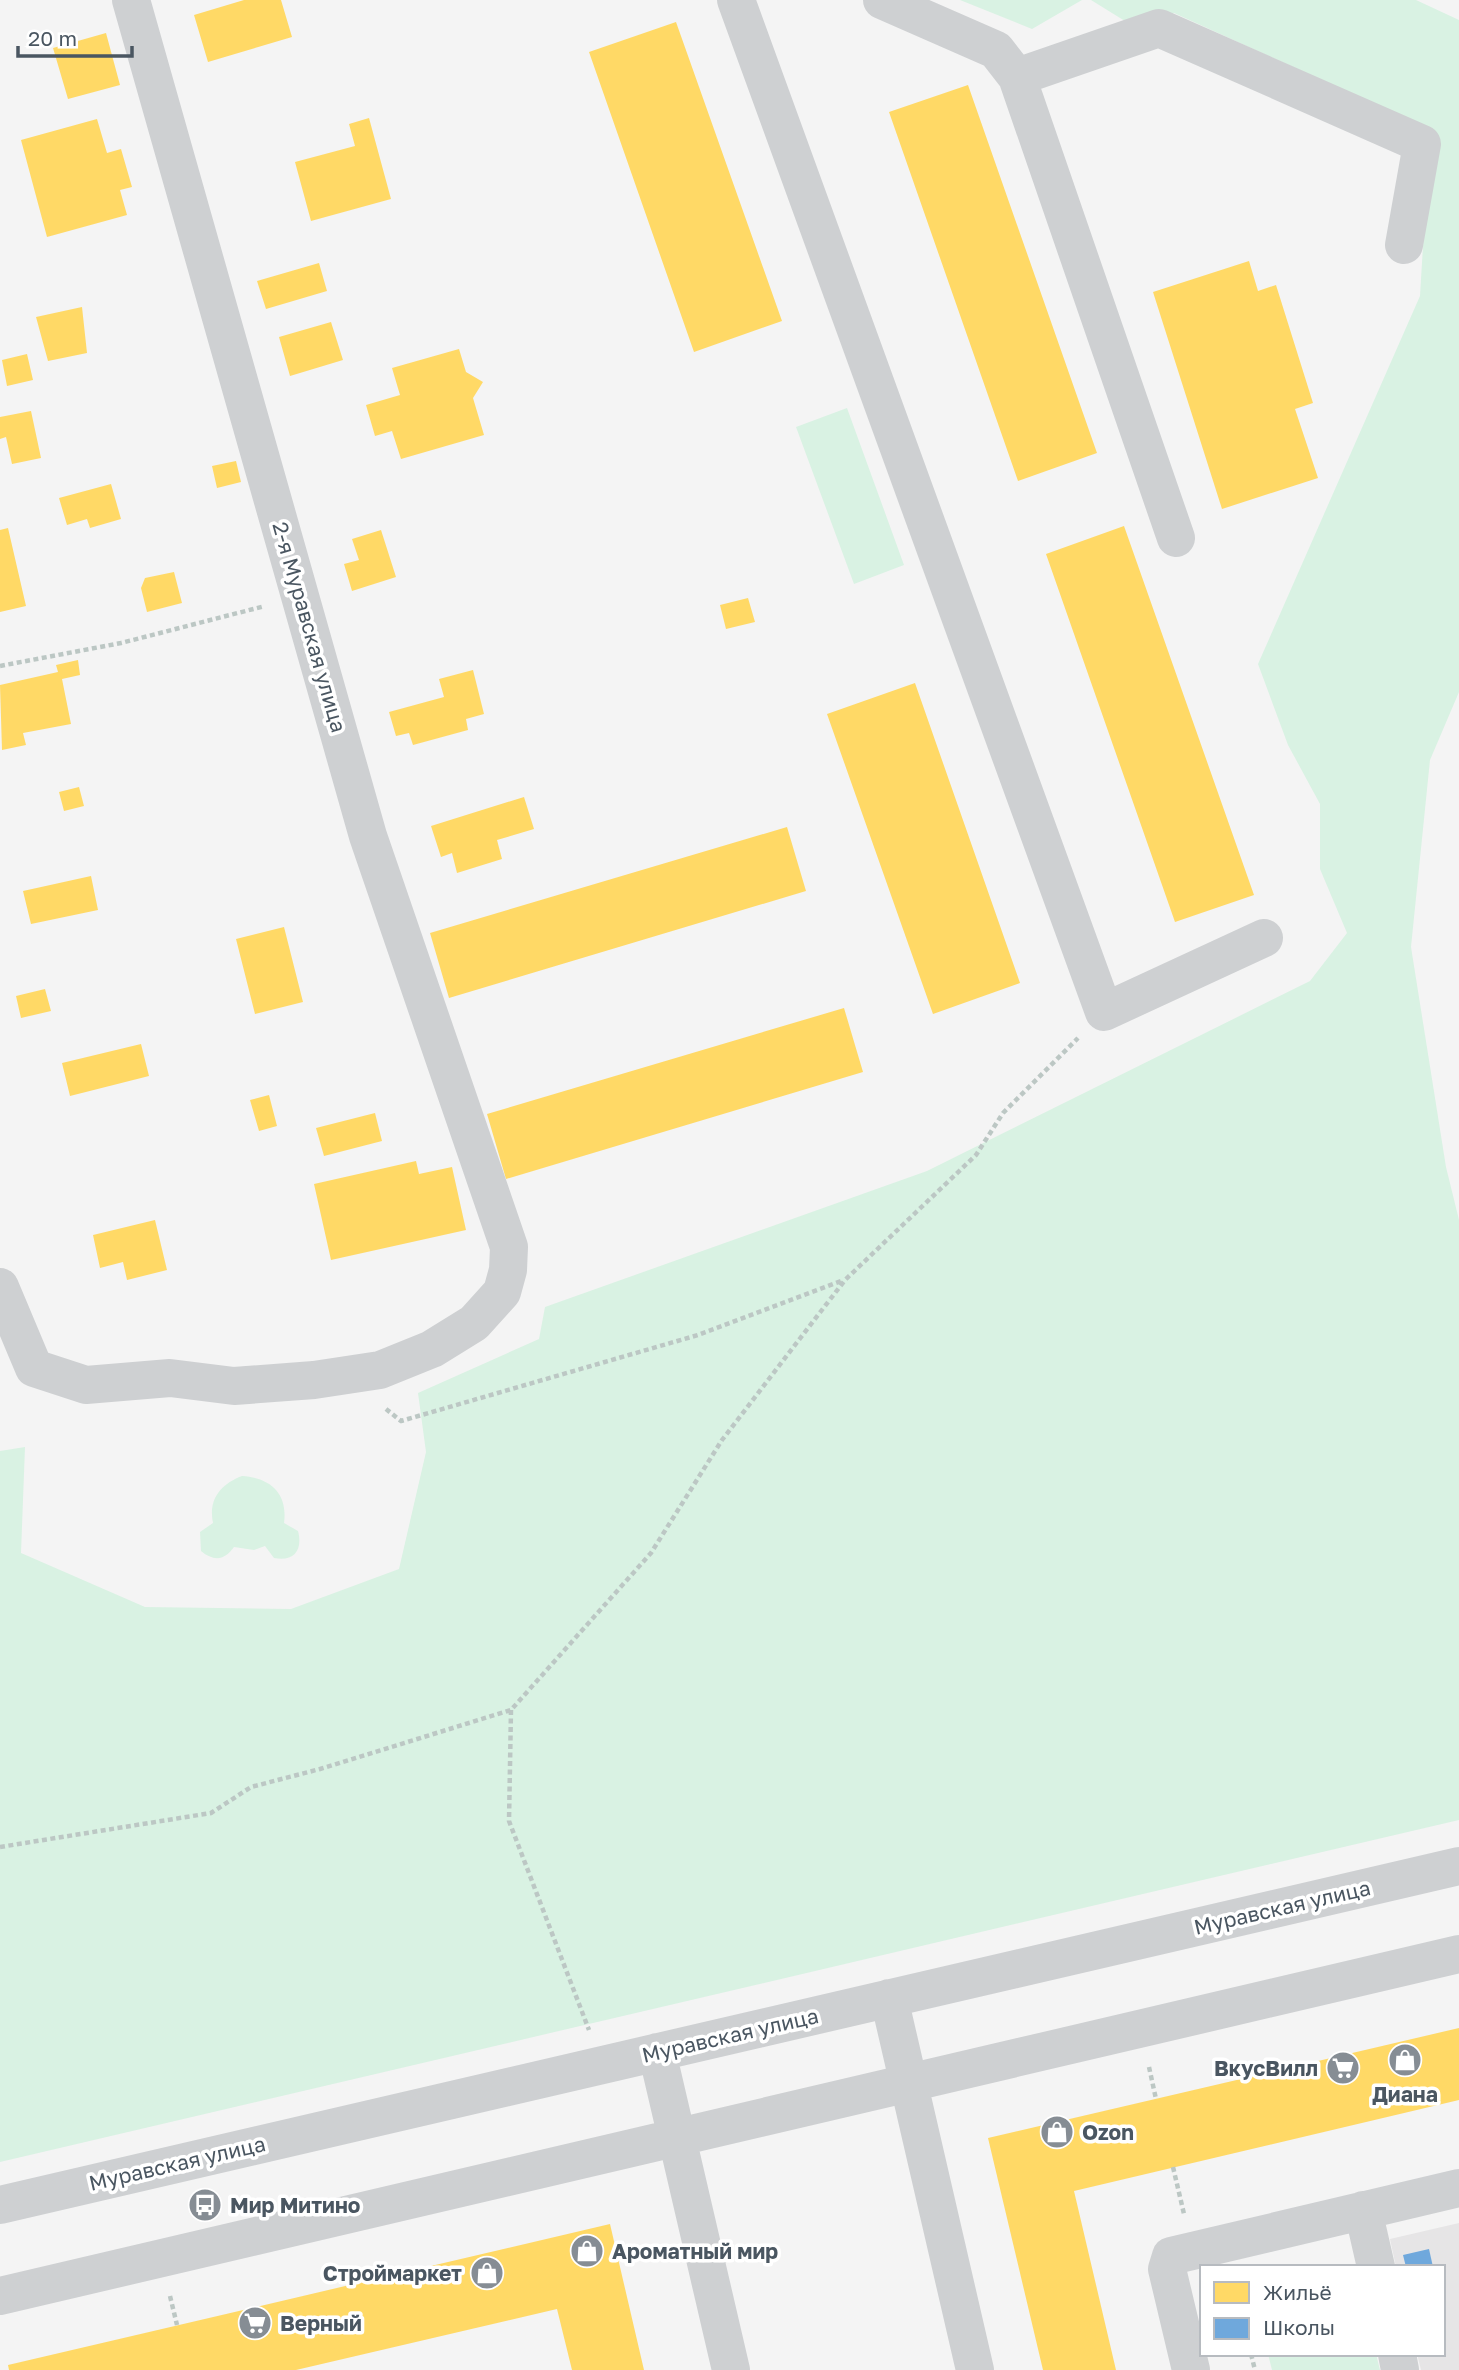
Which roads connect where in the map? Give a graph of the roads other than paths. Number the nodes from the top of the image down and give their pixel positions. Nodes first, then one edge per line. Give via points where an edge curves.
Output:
1 (131, 0) edge
2 (736, 0) edge
3 (882, 0) edge
4 (1017, 77) junction
5 (1404, 245) dead end
6 (1176, 538) dead end
7 (1264, 938) dead end
8 (0, 1287) edge
9 (1459, 1866) edge
10 (1459, 1954) edge
11 (889, 1998) junction
12 (657, 2052) junction
13 (908, 2083) junction
14 (677, 2137) junction
15 (1459, 2188) edge
16 (0, 2204) edge
17 (1363, 2210) junction
18 (1376, 2265) edge
19 (0, 2296) edge
20 (731, 2370) edge
21 (975, 2370) edge
22 (1191, 2370) edge

1 - 8 street, 2-я Муравская улица via 368,836 509,1247 508,1270 502,1292 474,1323 412,1358 344,1376 234,1386 170,1378 86,1385 34,1368
2 - 7 street via 1104,1012
3 - 4 street via 996,50
4 - 5 street via 1158,28 1171,33 1422,144
4 - 6 street
9 - 11 street, Муравская улица
10 - 13 street
11 - 12 street, Муравская улица
11 - 13 street
12 - 14 street
12 - 16 street, Муравская улица
13 - 14 street
13 - 21 street
14 - 19 street
14 - 20 street
15 - 17 street
17 - 18 street
17 - 22 street via 1176,2254 1167,2264

